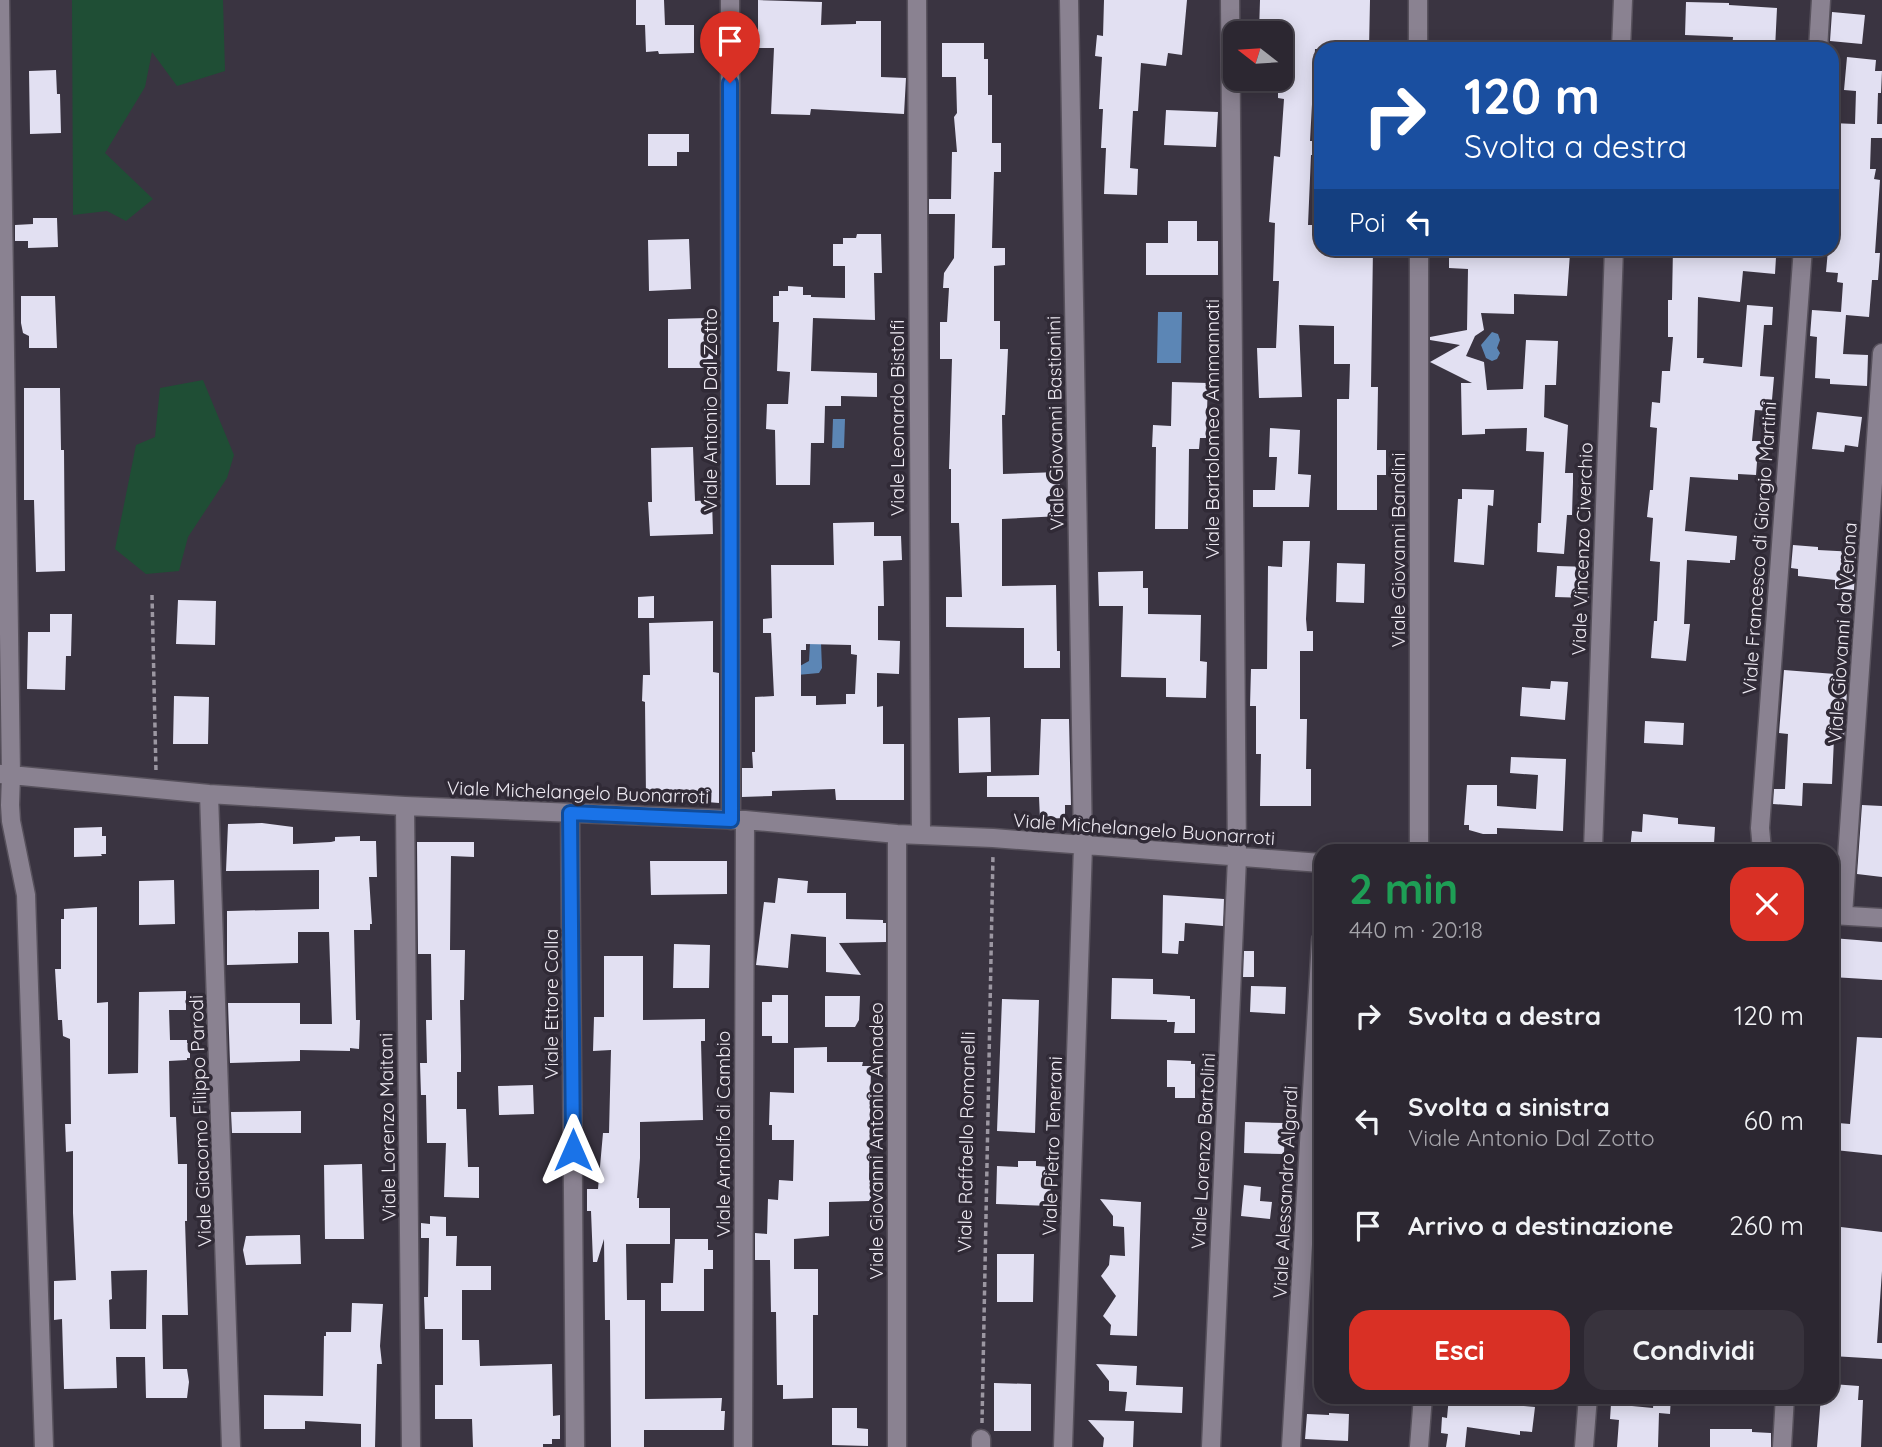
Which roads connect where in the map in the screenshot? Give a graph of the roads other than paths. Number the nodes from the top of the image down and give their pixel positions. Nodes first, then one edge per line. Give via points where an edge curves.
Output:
1 (0, 0) edge
2 (730, 0) edge
3 (917, 0) edge
4 (1069, 0) edge
5 (1230, 0) edge
6 (1418, 0) edge
7 (1623, 0) edge
8 (1821, 0) edge
9 (1418, 42) edge
10 (1621, 42) edge
11 (1818, 42) edge
12 (1419, 256) edge
13 (1614, 256) edge
14 (1802, 256) edge
15 (1882, 353) edge
16 (6, 774) edge
17 (209, 794) junction
18 (405, 806) junction
19 (570, 813) junction
20 (738, 820) junction
21 (897, 834) junction
22 (921, 835) junction
23 (1419, 844) edge
24 (1593, 844) edge
25 (1761, 844) edge
26 (1083, 846) junction
27 (1237, 858) junction
28 (1314, 863) edge
29 (1839, 902) edge
30 (1839, 915) edge
31 (1882, 918) edge
32 (1314, 1058) edge
33 (1422, 1404) edge
34 (1587, 1404) edge
35 (1785, 1404) edge
36 (44, 1447) edge
37 (232, 1447) edge
38 (411, 1447) edge
39 (575, 1447) edge
40 (743, 1447) edge
41 (897, 1447) edge
42 (1063, 1447) edge
43 (1211, 1447) edge
44 (1291, 1447) edge
45 (1419, 1447) edge
46 (1584, 1447) edge
47 (1782, 1447) edge

1 - 16 street
2 - 20 street, Viale Antonio Dal Zotto
3 - 22 street, Viale Leonardo Bistolfi
4 - 26 street, Viale Giovanni Bastianini
5 - 27 street, Viale Bartolomeo Ammannati
6 - 9 street
7 - 10 street
8 - 11 street
12 - 23 street, Viale Giovanni Bandini
13 - 24 street, Viale Vincenzo Civerchio
14 - 25 street, Viale Francesco di Giorgio Martini
15 - 29 street, Viale Giovanni da Verona
16 - 17 street, Viale Michelangelo Buonarroti
16 - 36 street via 26,895
17 - 18 street, Viale Michelangelo Buonarroti
17 - 37 street, Viale Giacomo Filippo Parodi
18 - 19 street, Viale Michelangelo Buonarroti
18 - 38 street, Viale Lorenzo Maitani
19 - 20 street, Viale Michelangelo Buonarroti
19 - 39 street, Viale Ettore Colla
20 - 21 street, Viale Michelangelo Buonarroti
20 - 40 street, Viale Arnolfo di Cambio
21 - 22 street, Viale Michelangelo Buonarroti
21 - 41 street, Viale Giovanni Antonio Amadeo
22 - 26 street, Viale Michelangelo Buonarroti
26 - 27 street, Viale Michelangelo Buonarroti
26 - 42 street, Viale Pietro Tenerani
27 - 28 street, Viale Michelangelo Buonarroti
27 - 43 street, Viale Lorenzo Bartolini
30 - 31 street
32 - 44 street, Viale Alessandro Algardi
33 - 45 street
34 - 46 street
35 - 47 street

